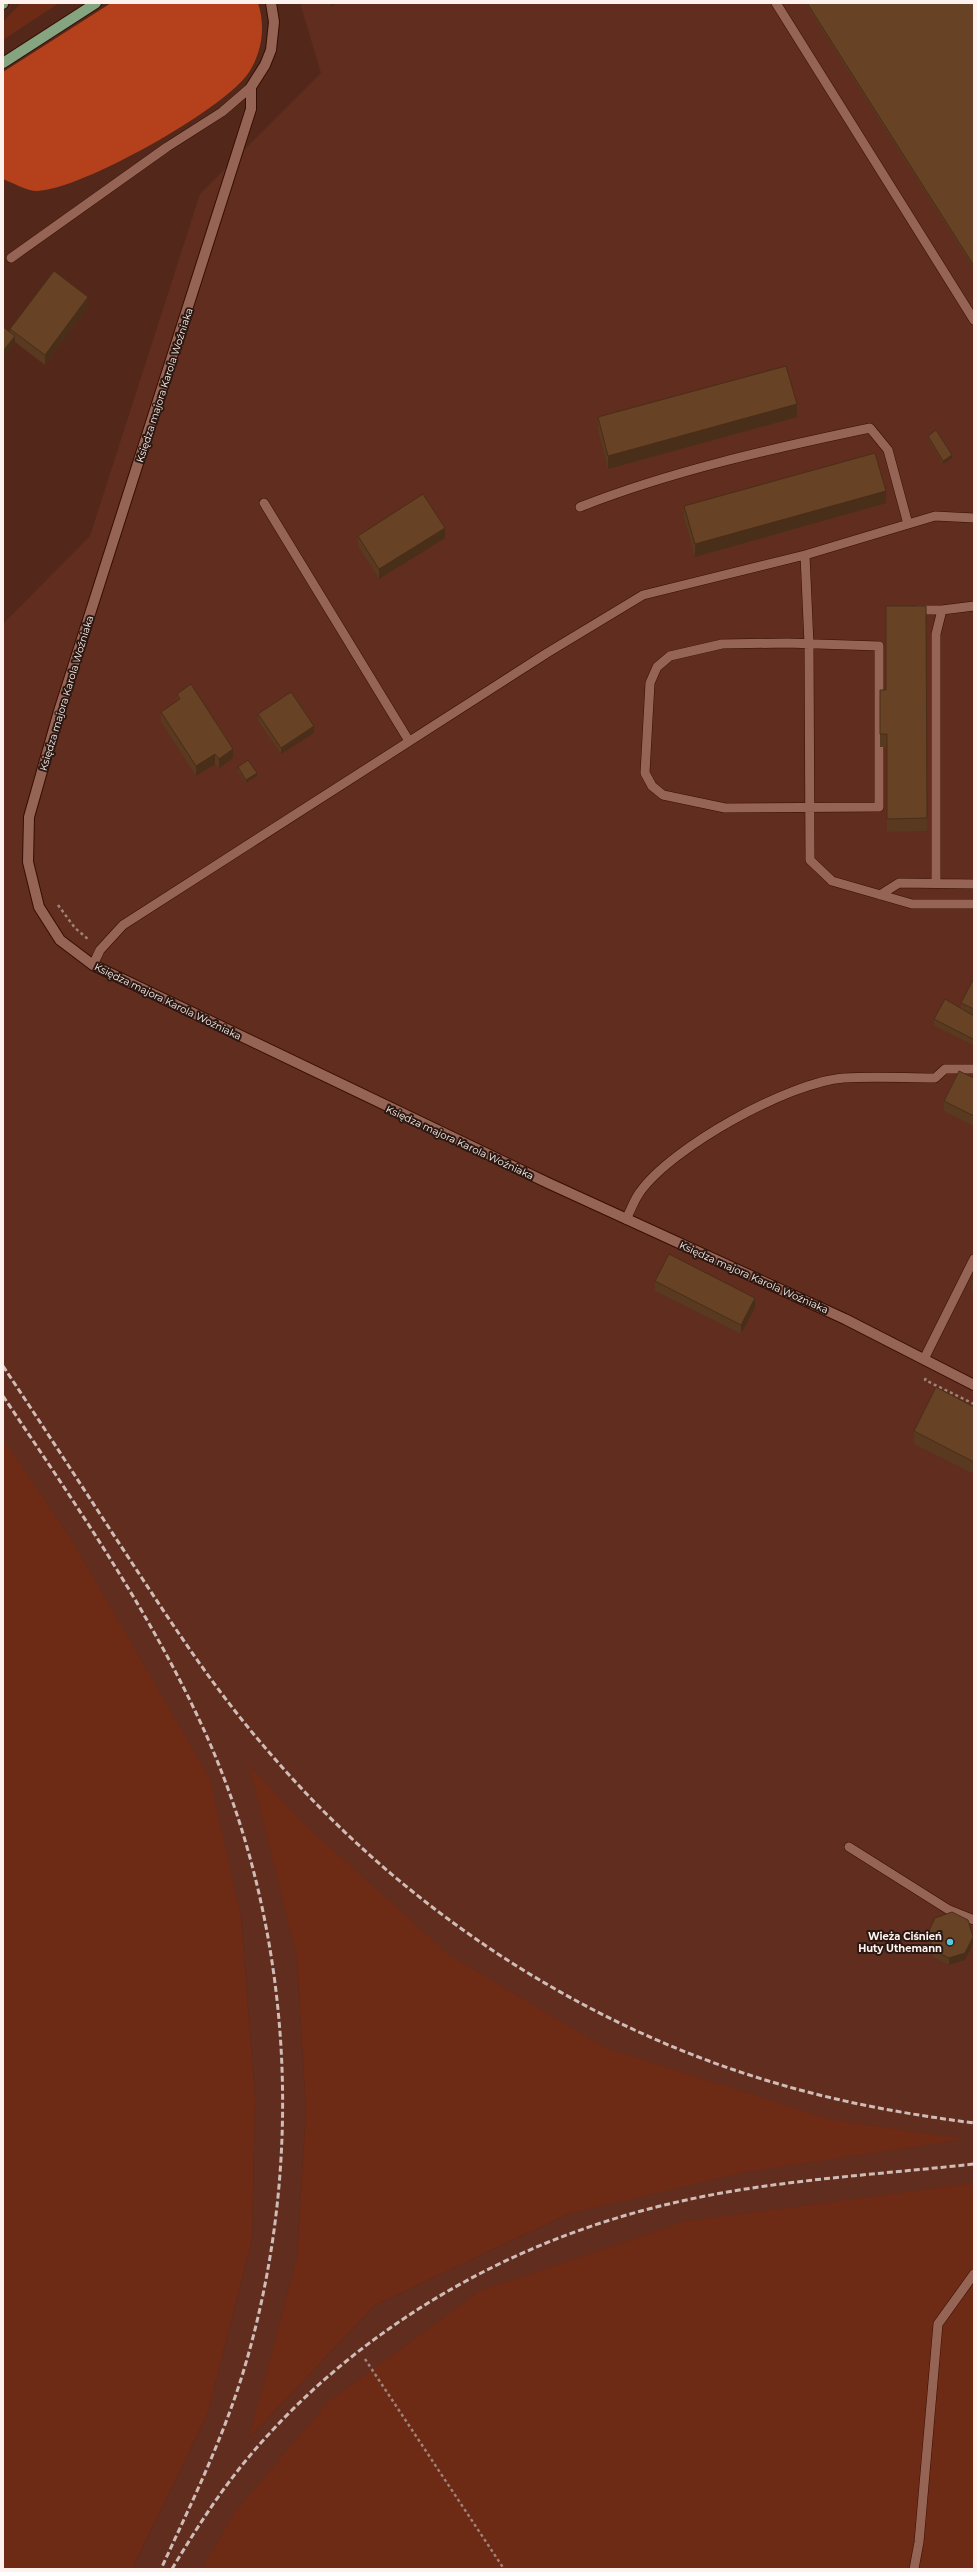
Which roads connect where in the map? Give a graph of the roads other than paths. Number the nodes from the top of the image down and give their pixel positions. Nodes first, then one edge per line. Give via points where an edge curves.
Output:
1 (96, 3) edge
2 (270, 3) edge
3 (776, 3) edge
4 (3, 63) edge
5 (251, 87) junction
6 (11, 258) dead end
7 (974, 320) edge
8 (264, 503) dead end
9 (580, 507) dead end
10 (974, 518) edge
11 (908, 524) junction
12 (805, 555) junction
13 (974, 606) edge
14 (904, 609) edge
15 (942, 610) junction
16 (809, 644) junction
17 (409, 741) junction
18 (808, 808) junction
19 (936, 883) junction
20 (974, 884) edge
21 (880, 895) junction
22 (974, 904) edge
23 (92, 965) junction
24 (974, 1069) edge
25 (626, 1219) junction
26 (974, 1259) edge
27 (924, 1359) junction
28 (974, 1385) edge
29 (849, 1847) dead end
30 (974, 1920) edge
31 (974, 2274) edge
32 (914, 2569) edge

1 - 4 main road
2 - 5 street via 274,22 271,50 265,66
3 - 7 lane
5 - 6 lane via 222,112 166,147
5 - 23 street, Księdza majora Karola Woźniaka via 252,109 59,711 29,817 28,862 39,907 60,940
8 - 17 lane
9 - 11 lane via 630,487 785,446 870,428 888,450
10 - 11 lane via 935,516
11 - 12 lane
12 - 16 lane
12 - 17 lane via 643,595 547,652
13 - 15 lane
14 - 15 lane
15 - 19 lane via 936,634
16 - 18 lane
16 - 18 lane via 879,646 879,807
16 - 18 lane via 722,644 670,656 657,667 650,683 645,773 652,786 663,795 725,808
17 - 23 lane via 123,925 100,950
18 - 21 lane via 810,860 832,881
19 - 20 lane
19 - 21 lane via 899,883
21 - 22 lane via 912,904
23 - 25 street, Księdza majora Karola Woźniaka
24 - 25 lane via 945,1069 935,1078 843,1078 766,1102 698,1140 663,1169 640,1192
25 - 27 street, Księdza majora Karola Woźniaka via 845,1318
26 - 27 lane
27 - 28 street, Księdza majora Karola Woźniaka
29 - 30 lane via 949,1910
31 - 32 lane via 938,2324 920,2542

